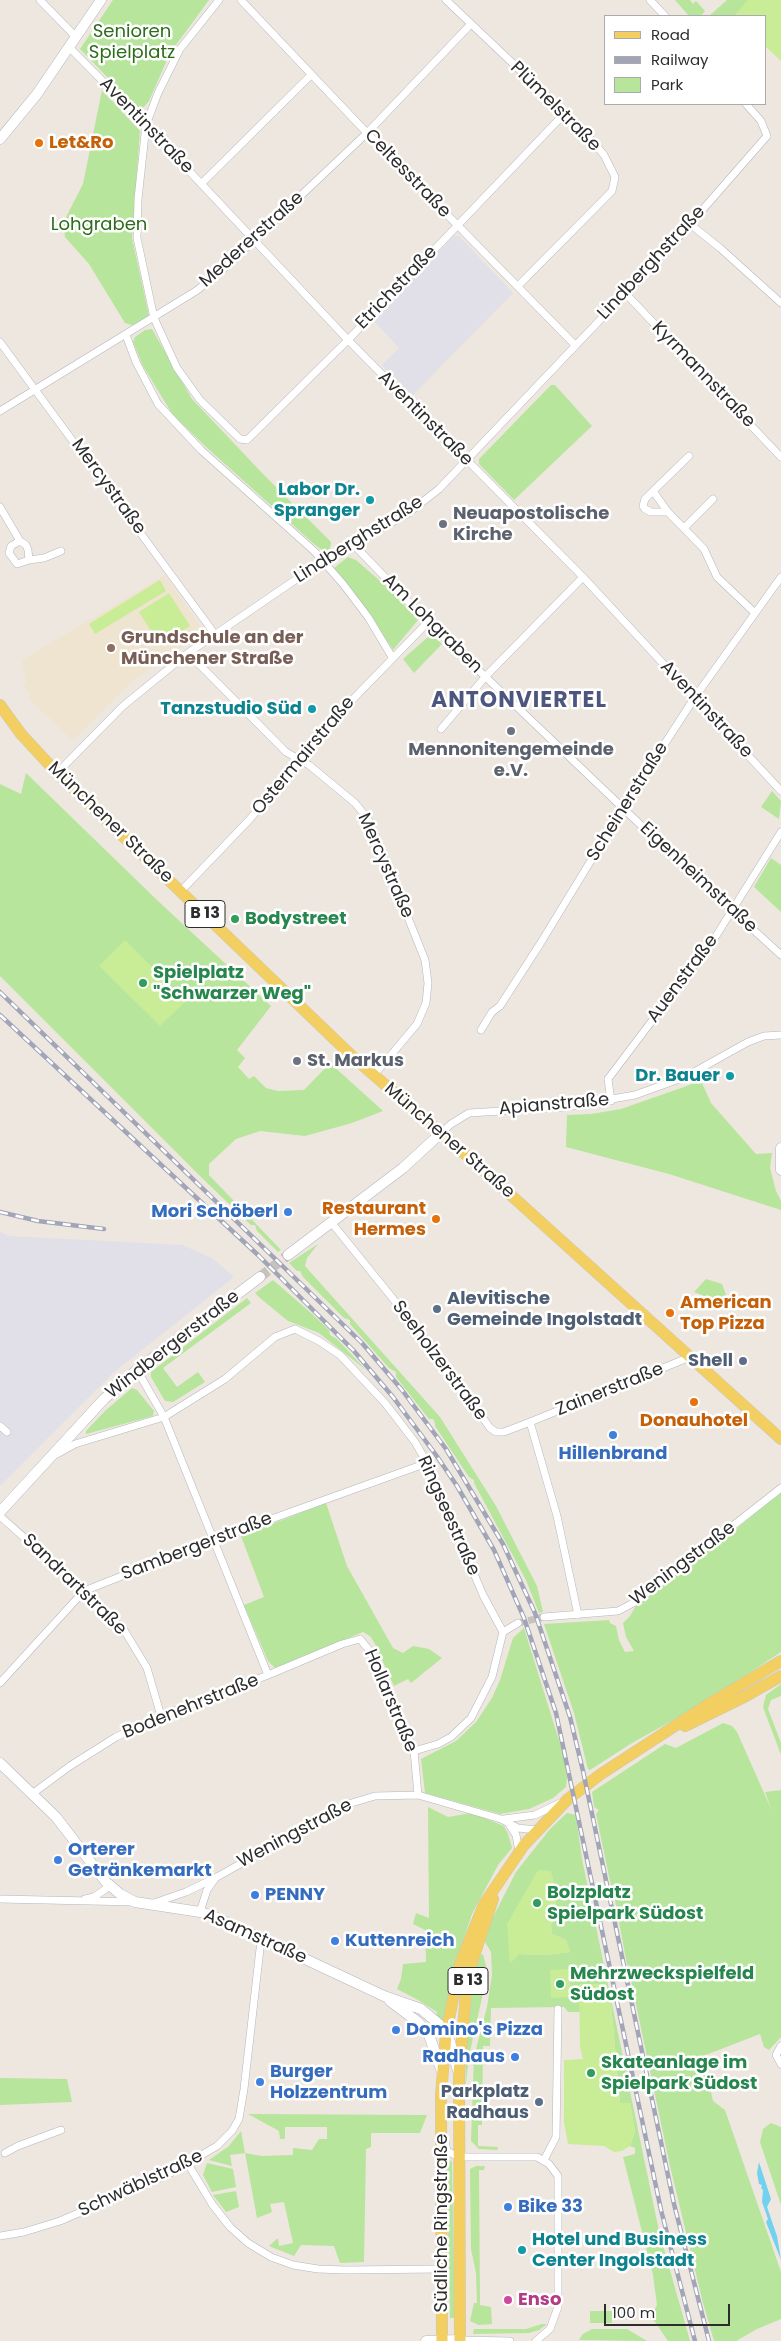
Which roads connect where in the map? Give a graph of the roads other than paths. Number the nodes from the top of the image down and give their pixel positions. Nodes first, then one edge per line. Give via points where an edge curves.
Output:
1 (40, 0) edge
2 (101, 0) edge
3 (219, 0) edge
4 (242, 0) edge
5 (446, 0) edge
6 (650, 0) edge
7 (664, 15) edge
8 (470, 25) junction
9 (76, 37) junction
10 (70, 47) junction
11 (311, 75) junction
12 (747, 105) edge
13 (566, 113) junction
14 (146, 124) junction
15 (367, 133) junction
16 (0, 140) edge
17 (201, 184) junction
18 (690, 224) junction
19 (457, 226) junction
20 (254, 241) junction
21 (518, 286) junction
22 (625, 293) junction
23 (781, 303) edge
24 (154, 318) junction
25 (126, 335) junction
26 (348, 340) junction
27 (0, 342) edge
28 (575, 344) junction
29 (36, 389) junction
30 (0, 412) edge
31 (689, 456) dead end
32 (781, 457) edge
33 (467, 461) junction
34 (653, 491) junction
35 (713, 499) dead end
36 (0, 507) edge
37 (668, 512) junction
38 (685, 528) junction
39 (20, 541) junction
40 (353, 544) junction
41 (61, 551) dead end
42 (28, 560) junction
43 (323, 561) junction
44 (583, 577) junction
45 (781, 577) edge
46 (755, 612) junction
47 (428, 622) junction
48 (214, 633) junction
49 (188, 653) junction
50 (392, 657) junction
51 (486, 676) junction
52 (695, 698) junction
53 (0, 705) edge
54 (5, 720) edge
55 (441, 729) dead end
56 (299, 760) junction
57 (57, 773) junction
58 (781, 791) edge
59 (623, 808) junction
60 (781, 832) edge
61 (181, 891) junction
62 (732, 911) junction
63 (781, 955) edge
64 (481, 1030) dead end
65 (781, 1034) edge
66 (374, 1076) junction
67 (611, 1101) junction
68 (440, 1134) junction
69 (781, 1148) edge
70 (781, 1170) edge
71 (331, 1222) junction
72 (288, 1255) tunnel mouth
73 (260, 1277) tunnel mouth
74 (690, 1357) junction
75 (137, 1370) junction
76 (164, 1417) junction
77 (530, 1422) junction
78 (0, 1426) edge
79 (8, 1432) dead end
80 (781, 1439) edge
81 (47, 1459) junction
82 (427, 1463) junction
83 (781, 1488) edge
84 (0, 1512) edge
85 (0, 1516) edge
86 (213, 1540) junction
87 (84, 1590) junction
88 (578, 1615) junction
89 (544, 1617) tunnel mouth
90 (518, 1623) tunnel mouth
91 (503, 1632) junction
92 (360, 1639) joint
93 (781, 1661) edge
94 (268, 1676) junction
95 (781, 1676) edge
96 (0, 1682) edge
97 (162, 1716) junction
98 (661, 1736) junction
99 (414, 1751) junction
100 (0, 1763) edge
101 (32, 1794) junction
102 (418, 1795) junction
103 (568, 1799) junction
104 (501, 1819) junction
105 (509, 1823) junction
106 (536, 1830) junction
107 (518, 1854) junction
108 (217, 1877) junction
109 (110, 1886) junction
110 (494, 1892) junction
111 (0, 1899) edge
112 (80, 1900) junction
113 (135, 1902) junction
114 (153, 1903) junction
115 (200, 1912) junction
116 (261, 1940) junction
117 (384, 1996) junction
118 (558, 2009) dead end
119 (446, 2034) junction
120 (781, 2046) edge
121 (781, 2064) edge
122 (442, 2074) junction
123 (459, 2074) junction
124 (441, 2118) junction
125 (61, 2130) dead end
126 (5, 2153) dead end
127 (458, 2157) junction
128 (544, 2160) junction
129 (188, 2164) junction
130 (0, 2236) edge
131 (441, 2269) junction
132 (442, 2327) junction
133 (453, 2339) edge
134 (428, 2341) edge
135 (510, 2341) edge
136 (536, 2341) edge

1 - 9 street
2 - 9 street
3 - 14 street via 180,49
4 - 11 street, Celtesstraße
5 - 8 street, Plümelstraße
6 - 7 street
8 - 13 street, Plümelstraße
8 - 15 street, Medererstraße
9 - 10 street
10 - 14 street, Aventinstraße
10 - 16 street
11 - 15 street, Celtesstraße
11 - 17 street
12 - 18 street, Lindberghstraße via 762,121 767,136
13 - 19 street, Etrichstraße
13 - 21 street, Plümelstraße via 604,155 614,171 615,184
14 - 17 street, Aventinstraße
14 - 24 street via 137,238
15 - 19 street, Celtesstraße
15 - 20 street, Medererstraße
17 - 20 street, Aventinstraße
18 - 22 street, Lindberghstraße
18 - 23 street
19 - 21 street, Celtesstraße
19 - 26 street, Etrichstraße
20 - 24 street, Medererstraße via 196,291
20 - 26 street, Aventinstraße
21 - 28 street, Celtesstraße
22 - 28 street, Lindberghstraße
22 - 32 street, Kyrmannstraße
24 - 25 street, Medererstraße
24 - 26 street, Etrichstraße via 177,368 200,400 240,439 247,440
25 - 29 street, Medererstraße
25 - 43 street via 158,404 201,450
26 - 33 street, Aventinstraße
27 - 29 street, Mercystraße
28 - 33 street, Lindberghstraße
29 - 30 street, Medererstraße
29 - 48 street, Mercystraße
31 - 34 street
33 - 40 street, Lindberghstraße via 414,509
33 - 44 street, Aventinstraße
34 - 37 street
34 - 37 street via 645,499 645,509
35 - 38 street
36 - 39 street
37 - 38 street
38 - 46 street via 704,549 717,577
39 - 42 street via 26,544
39 - 42 street via 11,546 9,553 17,564
40 - 43 street, Lindberghstraße
40 - 47 street, Am Lohgraben
41 - 42 street
43 - 48 street, Lindberghstraße
43 - 50 street via 368,617
44 - 51 street
44 - 52 street, Aventinstraße
45 - 46 street, Scheinerstraße
46 - 52 street, Scheinerstraße
47 - 50 street, Ostermairstraße
47 - 51 street, Am Lohgraben
48 - 49 street, Lindberghstraße
49 - 56 street, Mercystraße via 286,752
49 - 57 street, Lindberghstraße via 123,706
50 - 56 street, Ostermairstraße
51 - 55 street, Am Lohgraben
51 - 59 street, Eigenheimstraße
52 - 58 street, Aventinstraße
52 - 59 street, Scheinerstraße
53 - 54 main road, Münchener Straße / B 13
54 - 57 main road, Münchener Straße / B 13
56 - 61 street, Ostermairstraße via 250,819
56 - 66 street, Mercystraße via 348,797 368,819 428,972 426,1003 417,1024
57 - 61 main road, Münchener Straße / B 13
59 - 62 street, Eigenheimstraße
59 - 64 street, Scheinerstraße via 500,1006 492,1012
60 - 62 street, Auenstraße
61 - 66 main road, Münchener Straße / B 13
62 - 63 street, Eigenheimstraße
62 - 67 street, Auenstraße via 608,1079
65 - 67 street, Apianstraße via 748,1042 671,1084
66 - 68 main road, Münchener Straße / B 13
67 - 68 street, Apianstraße via 469,1113
68 - 71 street via 403,1168
68 - 74 main road, Münchener Straße / B 13
69 - 70 street
71 - 72 street
71 - 77 street, Seeholzerstraße via 427,1340 490,1428 504,1432
73 - 75 street, Windbergerstraße
74 - 77 street, Zainerstraße
74 - 80 main road, Münchener Straße / B 13
75 - 76 street
75 - 81 street, Windbergerstraße via 104,1399
76 - 81 street via 75,1444
76 - 82 street, Ringseestraße via 225,1379 274,1337 295,1328 340,1356 364,1379 395,1415
76 - 86 street
77 - 88 street via 557,1516
78 - 79 street
81 - 84 street, Windbergerstraße
82 - 86 street, Sambergerstraße
82 - 91 street, Ringseestraße via 483,1595
83 - 88 street, Weningstraße via 637,1601 618,1611
85 - 87 street, Sandrartstraße
86 - 87 street, Sambergerstraße
86 - 94 street
87 - 96 street, Sambergerstraße
87 - 97 street, Sandrartstraße via 124,1630 140,1654
88 - 89 street, Weningstraße
90 - 91 street
91 - 99 street via 492,1677 471,1718 451,1737
92 - 94 street, Bodenehrstraße
92 - 99 street, Hollarstraße via 369,1650
93 - 98 main road, Südliche Ringstraße / B 13
94 - 97 street, Bodenehrstraße
95 - 98 main road, Südliche Ringstraße / B 13 via 714,1713
97 - 101 street, Bodenehrstraße via 94,1750
98 - 103 main road, Südliche Ringstraße / B 13
99 - 102 street, Hollarstraße
100 - 101 street, Asamstraße
101 - 109 street, Asamstraße via 56,1818
102 - 104 street, Weningstraße
102 - 108 street, Weningstraße via 375,1796 345,1805
103 - 104 street, Weningstraße via 535,1815
103 - 106 main road, Südliche Ringstraße / B 13
104 - 105 street, Weningstraße
105 - 106 street, Weningstraße via 527,1831
105 - 107 street via 518,1841
106 - 107 main road, Südliche Ringstraße / B 13
107 - 110 main road, Südliche Ringstraße / B 13
108 - 114 street, Weningstraße
108 - 115 street via 207,1890
109 - 112 street via 94,1897
109 - 113 street, Asamstraße
110 - 119 main road, Südliche Ringstraße / B 13 via 482,1909 463,1955
110 - 123 main road, Südliche Ringstraße / B 13 via 471,1965
111 - 112 street
112 - 113 street
113 - 114 street, Asamstraße
114 - 115 street, Asamstraße
115 - 116 street, Asamstraße
116 - 117 street, Asamstraße
116 - 129 street, Schwäblstraße via 239,2120 217,2146
117 - 119 street, Asamstraße via 430,2015
117 - 122 street, Asamstraße via 422,2026 436,2050
118 - 128 street via 556,2137
119 - 122 main road, Südliche Ringstraße / B 13
119 - 123 street, Asamstraße
120 - 121 street via 776,2055
122 - 124 main road, Südliche Ringstraße / B 13
123 - 127 main road, Südliche Ringstraße / B 13
124 - 127 street, Südliche Ringstraße via 447,2151
124 - 131 main road, Südliche Ringstraße / B 13
125 - 126 street
127 - 128 street via 530,2157
127 - 133 main road, Südliche Ringstraße / B 13
128 - 136 street via 554,2169 559,2184 558,2307 550,2329
129 - 130 street, Schwäblstraße via 60,2221
129 - 131 street via 230,2227 248,2244 271,2257 318,2269
131 - 132 main road, Südliche Ringstraße / B 13
132 - 133 main road, Südliche Ringstraße / B 13
132 - 134 street
133 - 134 street
133 - 135 street

